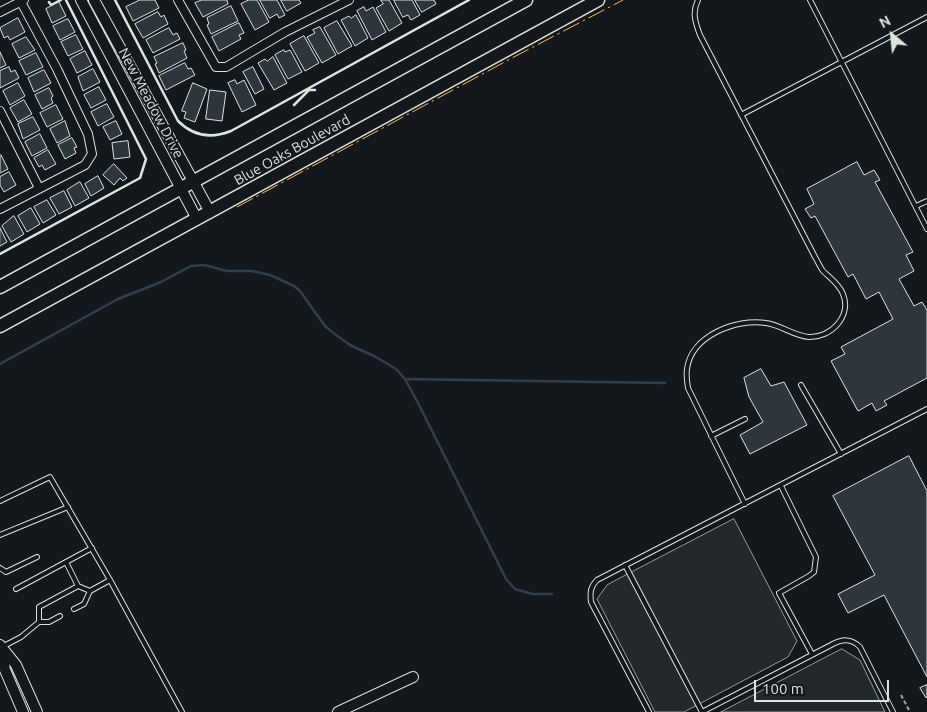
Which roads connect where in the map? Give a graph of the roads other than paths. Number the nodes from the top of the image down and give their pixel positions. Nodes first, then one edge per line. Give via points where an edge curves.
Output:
1 (81, 0) edge
2 (94, 0) edge
3 (178, 0) edge
4 (349, 0) edge
5 (526, 0) edge
6 (598, 0) edge
7 (698, 0) edge
8 (810, 0) edge
9 (22, 1) edge
10 (0, 12) edge
11 (927, 17) edge
12 (842, 61) junction
13 (0, 111) edge
14 (741, 114) junction
15 (194, 182) junction
16 (40, 188) junction
17 (181, 189) junction
18 (927, 201) edge
19 (916, 206) junction
20 (0, 209) edge
21 (210, 212) junction
22 (197, 219) junction
23 (927, 229) edge
24 (0, 287) edge
25 (0, 326) edge
26 (801, 385) dead end
27 (927, 409) edge
28 (745, 419) dead end
29 (711, 436) junction
30 (840, 454) junction
31 (781, 486) junction
32 (0, 502) edge
33 (745, 504) junction
34 (68, 507) junction
35 (0, 536) edge
36 (92, 548) junction
37 (37, 557) dead end
38 (66, 562) junction
39 (625, 565) junction
40 (0, 568) edge
41 (110, 580) junction
42 (78, 586) junction
43 (16, 589) dead end
44 (90, 591) junction
45 (74, 609) dead end
46 (60, 616) dead end
47 (39, 622) junction
48 (0, 646) edge
49 (812, 654) junction
50 (413, 677) dead end
51 (23, 712) edge
52 (36, 712) edge
53 (182, 712) edge
54 (338, 712) edge
55 (649, 712) edge
56 (702, 712) edge
57 (893, 712) edge

1 - 17 street, New Meadow Drive
2 - 15 street, New Meadow Drive
3 - 4 street via 216,67 226,67
5 - 15 main road, Blue Oaks Boulevard
6 - 21 main road, Blue Oaks Boulevard
7 - 14 lane via 694,22
8 - 12 lane
9 - 10 street
9 - 16 street via 88,134 92,154 85,164
11 - 12 lane
12 - 14 lane
12 - 19 lane
13 - 16 street
14 - 29 lane via 815,257 841,290 845,307 835,329 823,336 800,336 766,323 751,322 723,329 700,345 691,357 686,379 692,400
15 - 17 main road, Blue Oaks Boulevard
15 - 21 street, New Meadow Drive
16 - 20 street
17 - 22 street, New Meadow Drive
17 - 24 main road, Blue Oaks Boulevard
18 - 19 lane
19 - 23 lane
21 - 22 main road, Blue Oaks Boulevard
22 - 25 main road, Blue Oaks Boulevard
26 - 30 lane
27 - 30 lane
28 - 29 lane
29 - 33 lane
30 - 31 lane
31 - 33 lane
31 - 49 lane via 816,557 814,572 778,593
32 - 34 lane via 50,477
33 - 39 lane
34 - 35 lane
34 - 36 lane
36 - 38 lane
36 - 41 lane
37 - 40 lane via 6,572
38 - 42 lane
38 - 43 lane
39 - 55 lane via 594,583 591,602
39 - 56 lane
41 - 44 lane
41 - 53 lane
42 - 44 lane
42 - 47 lane via 39,607
44 - 45 lane via 84,604
46 - 47 lane via 49,622
47 - 48 lane via 21,638
48 - 51 street via 5,670
48 - 52 street via 16,665
49 - 56 lane
49 - 57 lane via 838,642 852,640 860,647
50 - 54 street

